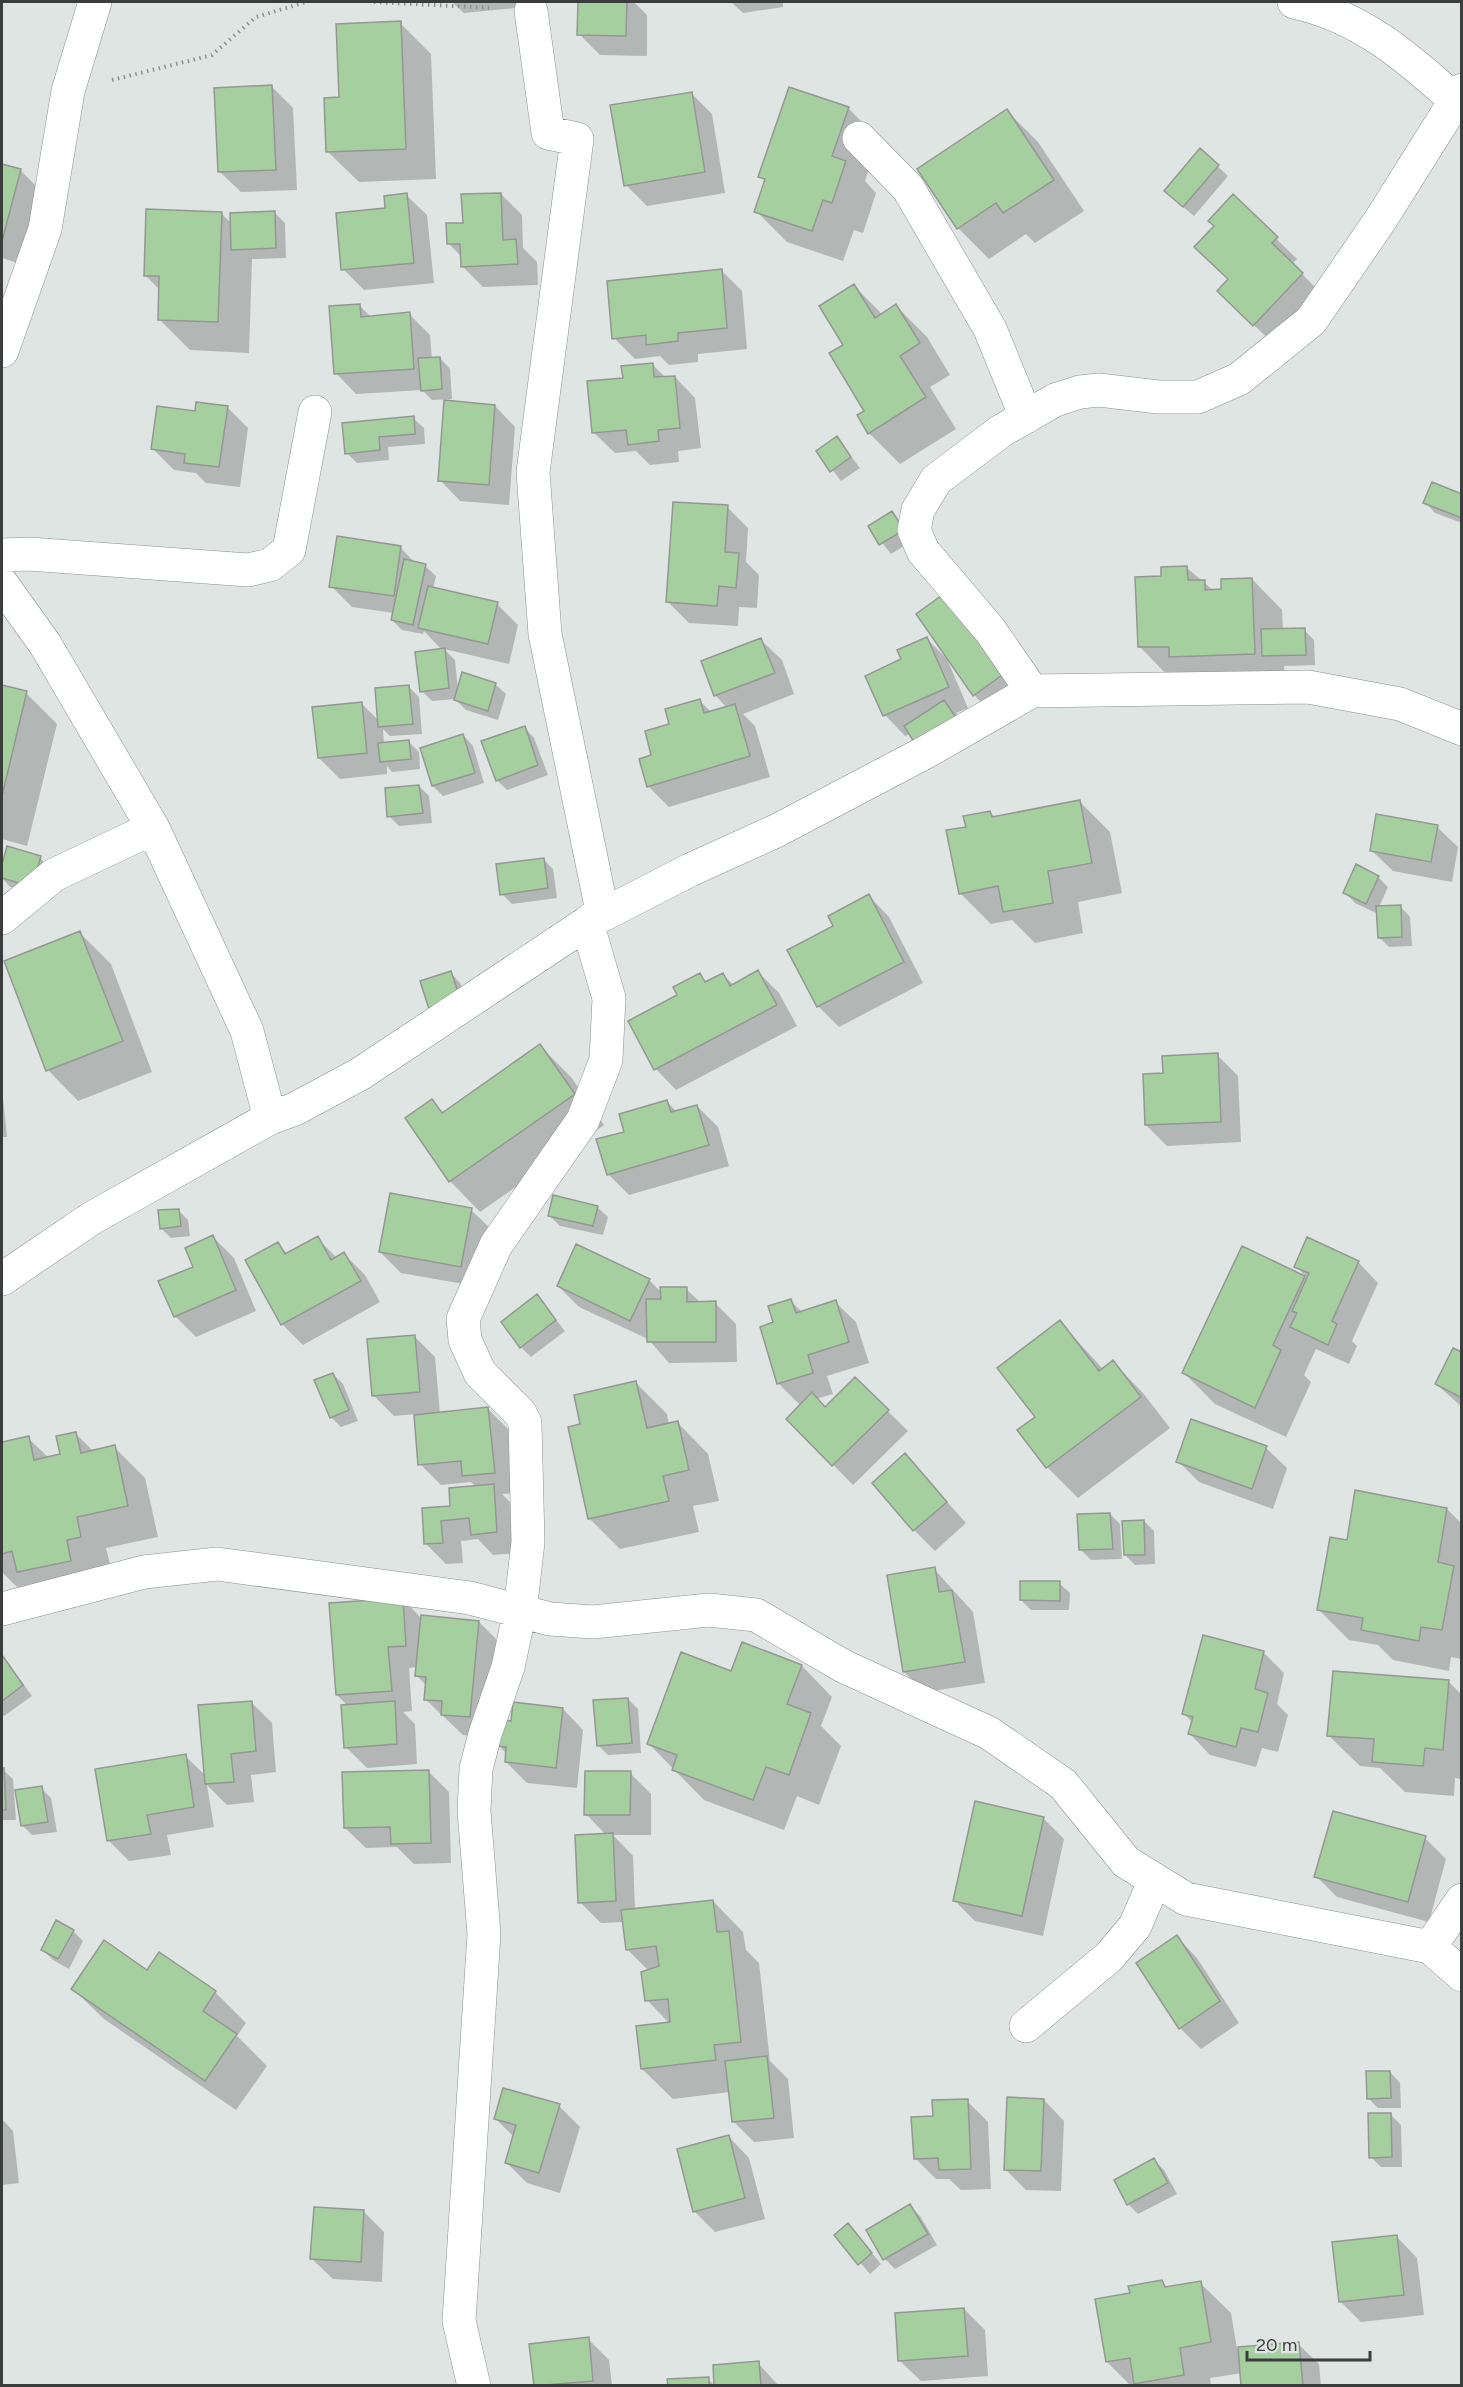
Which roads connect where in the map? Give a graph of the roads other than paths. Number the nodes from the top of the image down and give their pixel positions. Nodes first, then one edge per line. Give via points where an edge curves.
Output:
1 (95, 2) edge
2 (1294, 2) edge
3 (531, 11) road end
4 (1458, 95) edge
5 (859, 138) dead end
6 (2, 351) edge
7 (315, 412) dead end
8 (1026, 417) junction
9 (2, 555) edge
10 (2, 585) edge
11 (1032, 691) junction
12 (1461, 729) edge
13 (153, 828) junction
14 (2, 918) edge
15 (586, 923) junction
16 (270, 1118) junction
17 (2, 1279) edge
18 (2, 1609) edge
19 (520, 1611) junction
20 (1155, 1880) junction
21 (1461, 1900) edge
22 (1430, 1947) junction
23 (1461, 1975) edge
24 (1026, 2026) dead end
25 (474, 2385) edge

1 - 6 street via 68,91 45,229
2 - 4 street via 1325,8 1401,51
3 - 15 street via 548,134 577,139 533,472 546,634 602,911
4 - 8 street via 1381,219 1311,321 1239,379 1198,397 1080,392 1055,400
5 - 8 street via 908,188 990,329
7 - 9 street via 289,550 270,564 248,570
8 - 11 street via 936,480 918,510 914,530 922,551 990,630
10 - 13 street via 45,644
11 - 12 street via 1308,687 1400,704
11 - 15 street via 776,831
13 - 14 street via 54,875
13 - 16 street via 247,1031
15 - 16 street via 360,1074 296,1109
15 - 19 street via 609,998 606,1059 582,1120 496,1245 463,1319 465,1340 480,1373 525,1423 528,1542
16 - 17 street via 92,1218
18 - 19 street via 144,1572 217,1564 470,1598
19 - 20 street via 550,1619 593,1622 709,1610 756,1615 843,1666 989,1733 1063,1784 1126,1862
19 - 25 street via 508,1667 476,1769 474,1811 484,1934 459,2320
20 - 22 street via 1186,1899
20 - 24 street via 1135,1926 1109,1957
21 - 22 street
22 - 23 street

